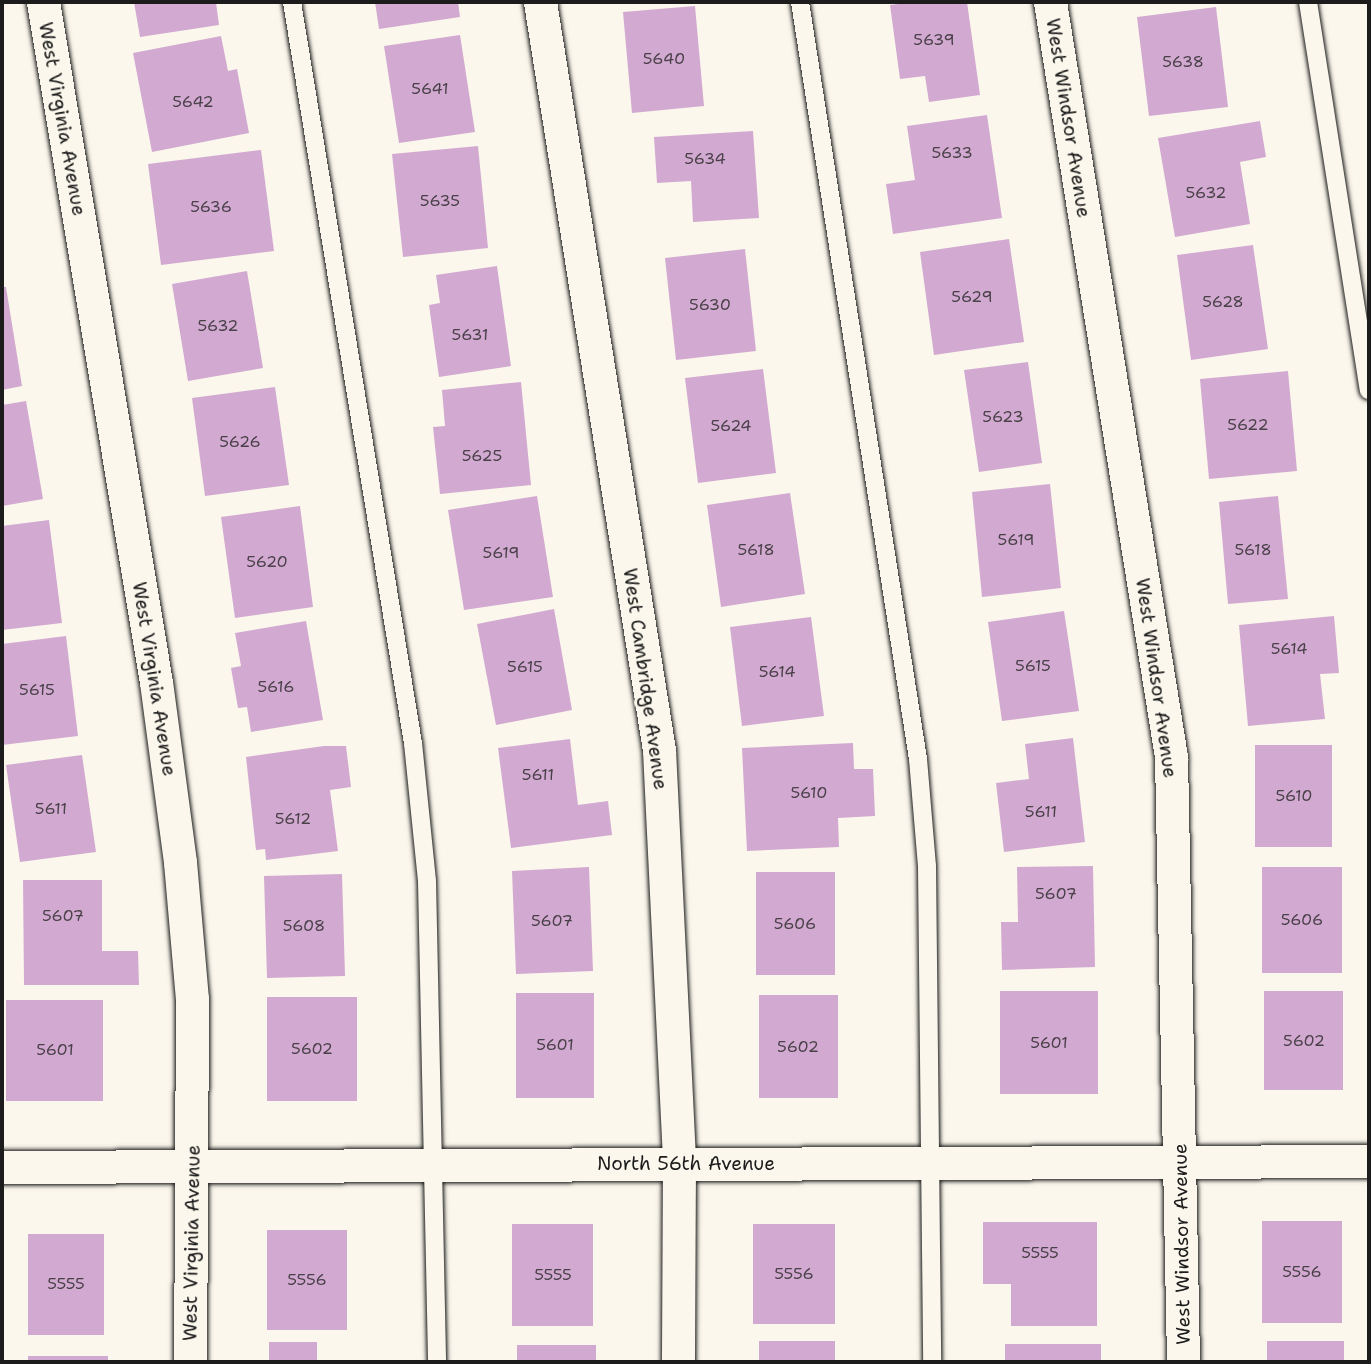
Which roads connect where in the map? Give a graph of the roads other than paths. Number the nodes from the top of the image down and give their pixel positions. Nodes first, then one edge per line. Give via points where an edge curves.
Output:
1 (43, 2) edge
2 (292, 2) edge
3 (540, 2) edge
4 (800, 2) edge
5 (1050, 2) edge
6 (1308, 2) edge
7 (1369, 390) edge
8 (1181, 1160) junction
9 (1369, 1161) edge
10 (679, 1163) junction
11 (436, 1164) junction
12 (932, 1164) junction
13 (194, 1166) junction
14 (2, 1167) edge
15 (190, 1362) edge
16 (437, 1362) edge
17 (678, 1362) edge
18 (932, 1362) edge
19 (1183, 1362) edge

1 - 13 street, West Virginia Avenue via 156,682 179,848 192,999
2 - 11 lane via 414,743 427,881
3 - 10 street, West Cambridge Avenue via 659,750
4 - 12 lane via 918,759 927,866
5 - 8 street, West Windsor Avenue via 1171,757
6 - 7 lane
8 - 9 street, North 56th Avenue
8 - 12 street, North 56th Avenue
8 - 19 street, West Windsor Avenue
10 - 11 street, North 56th Avenue
10 - 12 street, North 56th Avenue
10 - 17 street, West Cambridge Avenue
11 - 13 street, North 56th Avenue
11 - 16 lane
12 - 18 lane
13 - 14 street, North 56th Avenue
13 - 15 street, West Virginia Avenue

